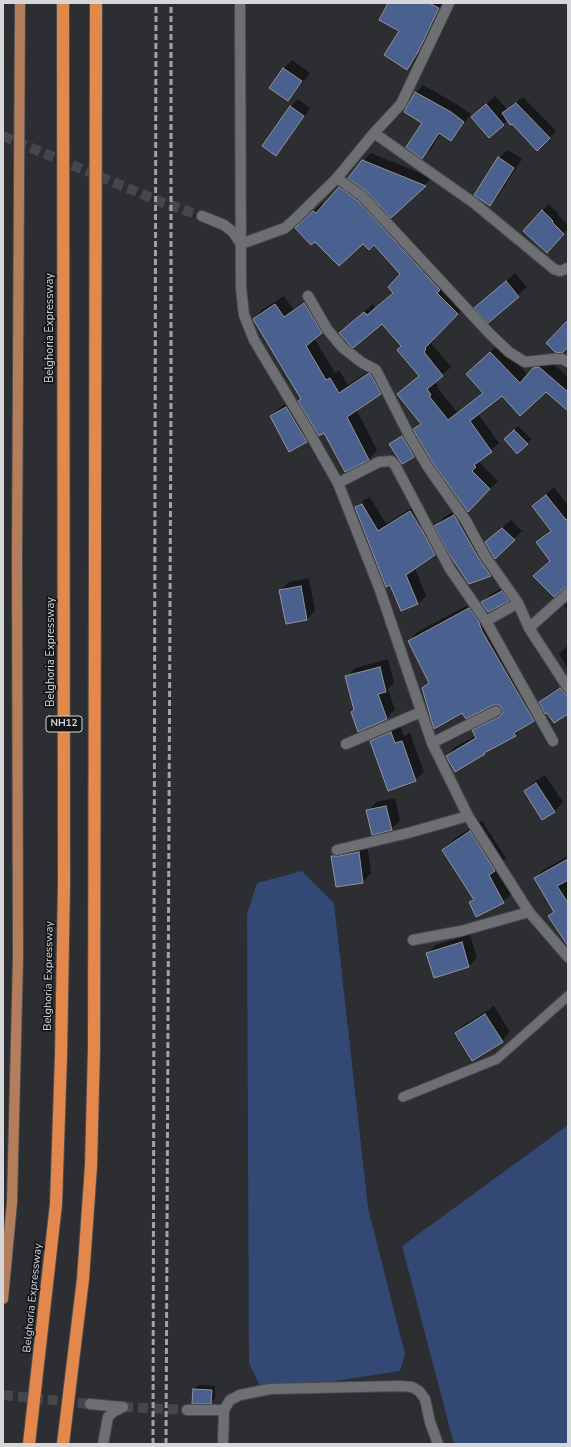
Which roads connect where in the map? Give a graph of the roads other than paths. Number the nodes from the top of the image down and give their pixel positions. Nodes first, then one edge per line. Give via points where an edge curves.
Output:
1 (20, 3) edge
2 (63, 3) edge
3 (96, 3) edge
4 (240, 3) edge
5 (449, 3) edge
6 (374, 133) junction
7 (337, 178) junction
8 (202, 216) tunnel mouth
9 (241, 244) junction
10 (568, 268) edge
11 (308, 296) dead end
12 (568, 362) edge
13 (338, 483) junction
14 (568, 593) edge
15 (518, 603) junction
16 (486, 622) junction
17 (529, 628) junction
18 (568, 688) edge
19 (496, 711) dead end
20 (421, 712) junction
21 (553, 740) dead end
22 (432, 743) junction
23 (346, 744) dead end
24 (468, 816) junction
25 (337, 850) dead end
26 (529, 912) junction
27 (413, 940) dead end
28 (568, 957) edge
29 (568, 996) edge
30 (403, 1097) dead end
31 (3, 1299) edge
32 (90, 1404) tunnel mouth
33 (187, 1410) tunnel mouth
34 (224, 1410) junction
35 (29, 1444) edge
36 (63, 1444) edge
37 (103, 1444) edge
38 (223, 1444) edge
39 (438, 1444) edge

1 - 31 main road via 18,958 12,1202
2 - 35 highway, Belghoria Expressway / NH12 via 64,884 61,1056 56,1204
3 - 36 highway, NH12 via 94,1048 91,1166 84,1272
4 - 9 street
5 - 6 street via 401,104
6 - 7 street
6 - 10 street via 474,202 554,269 560,271
7 - 9 street via 284,228
7 - 12 street via 362,196 509,352 525,362 562,359
8 - 9 street via 224,225 233,232
9 - 13 street via 244,315 254,340
11 - 15 street via 342,347 376,370 428,467
13 - 16 street via 380,462 390,461 395,465 450,569
13 - 20 street via 380,590
14 - 17 street
15 - 16 street
15 - 17 street
16 - 21 street
17 - 18 street
19 - 22 street
20 - 22 street
20 - 23 street
22 - 24 street
24 - 25 street
24 - 26 street
26 - 27 street via 461,931
26 - 28 street
29 - 30 lane via 497,1059
32 - 37 street via 123,1407 108,1417
33 - 34 street
34 - 38 street
34 - 39 street via 230,1400 240,1394 270,1389 412,1387 426,1399 430,1422

